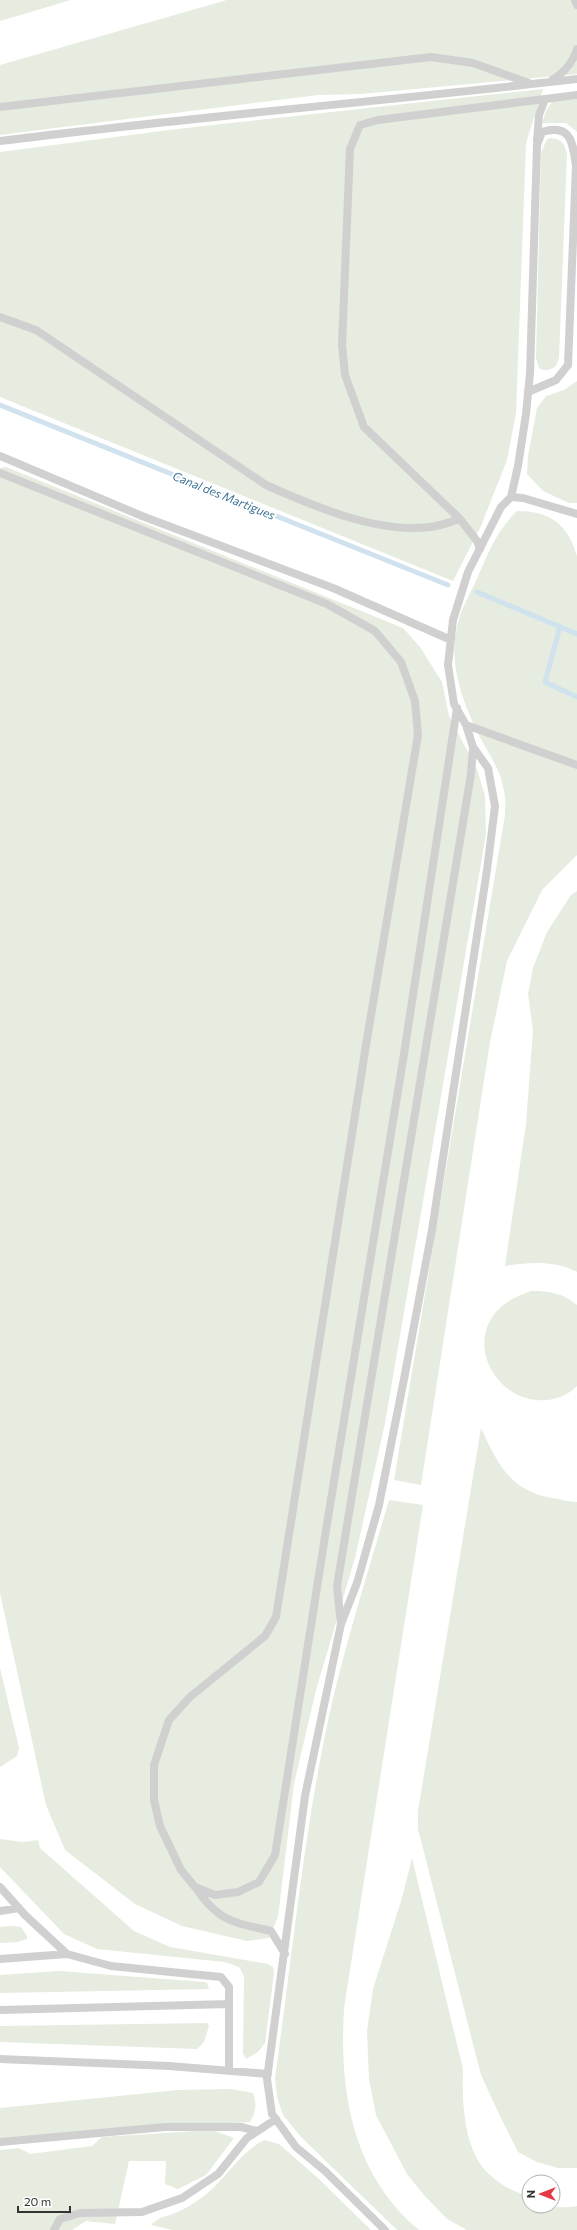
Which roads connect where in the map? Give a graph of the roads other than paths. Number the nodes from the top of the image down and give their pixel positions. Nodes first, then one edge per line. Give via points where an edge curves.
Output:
1 (575, 0) edge
2 (577, 5) edge
3 (577, 49) edge
4 (577, 79) edge
5 (550, 82) junction
6 (532, 84) junction
7 (577, 95) edge
8 (545, 99) junction
9 (0, 107) edge
10 (0, 141) edge
11 (536, 146) junction
12 (576, 163) edge
13 (575, 265) edge
14 (0, 317) edge
15 (528, 392) junction
16 (0, 456) edge
17 (0, 472) edge
18 (511, 496) junction
19 (577, 514) edge
20 (460, 519) junction
21 (480, 549) junction
22 (451, 640) junction
23 (457, 708) junction
24 (466, 725) junction
25 (473, 747) junction
26 (577, 765) edge
27 (341, 1624) junction
28 (195, 1886) junction
29 (0, 1887) edge
30 (19, 1908) junction
31 (0, 1910) edge
32 (68, 1954) junction
33 (285, 1954) junction
34 (0, 1959) edge
35 (229, 2004) junction
36 (0, 2010) edge
37 (0, 2059) edge
38 (228, 2070) junction
39 (268, 2074) junction
40 (276, 2119) junction
41 (257, 2131) junction
42 (0, 2142) edge
43 (54, 2230) edge
44 (385, 2230) edge

1 - 2 lane
3 - 5 lane via 563,74
4 - 5 lane
5 - 6 lane
6 - 9 lane via 473,63 431,57
6 - 10 lane via 135,124
7 - 8 lane
8 - 11 lane via 536,129
8 - 20 lane via 432,112 360,124 350,149 342,345 347,382 364,427
11 - 12 lane via 542,132 553,129 563,131 574,147
11 - 15 lane
12 - 13 lane
13 - 15 lane via 568,365 556,380
14 - 20 lane via 36,330 266,485 307,503 358,519 396,527 430,527
15 - 18 lane
16 - 22 lane via 142,516 333,588
17 - 28 lane via 327,604 375,631 400,662 415,701 418,735 366,1045 276,1617 265,1636 190,1697 169,1720 154,1765 154,1800 160,1826 181,1870
18 - 19 lane
18 - 21 lane via 501,507
20 - 21 lane
21 - 22 lane via 468,572 453,620
22 - 23 lane via 448,665
23 - 24 lane
23 - 28 lane via 275,1855 259,1882 238,1892 215,1894
24 - 25 lane
24 - 26 lane
25 - 27 lane via 337,1586
25 - 27 lane via 488,768 495,806 487,870 432,1230 404,1379 379,1505 357,1583
27 - 33 lane via 306,1796
28 - 33 lane via 208,1906 220,1916 271,1931
29 - 30 lane
30 - 31 lane
30 - 32 lane
32 - 34 lane
32 - 35 lane via 111,1966 221,1977 229,1987
33 - 39 lane
35 - 36 lane
35 - 38 lane
37 - 38 lane
38 - 39 lane
39 - 40 lane via 272,2114
40 - 41 lane
40 - 44 lane via 296,2147 325,2171
41 - 42 lane via 241,2127 165,2127
41 - 43 lane via 247,2138 218,2174 182,2198 142,2212 80,2213 60,2219

